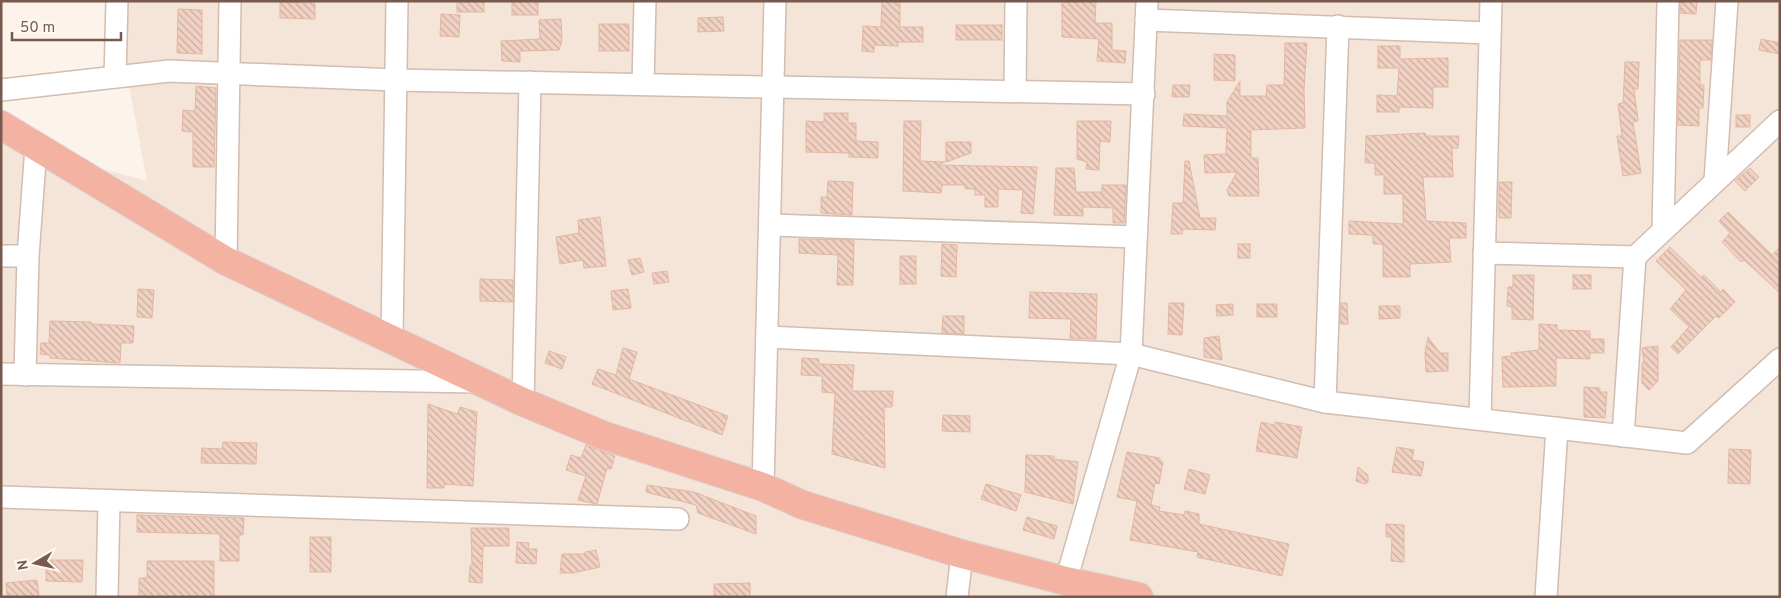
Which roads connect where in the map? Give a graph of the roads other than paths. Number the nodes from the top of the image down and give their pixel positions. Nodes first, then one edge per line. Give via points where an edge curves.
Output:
1 (118, 1) edge
2 (230, 1) edge
3 (397, 1) edge
4 (646, 1) edge
5 (775, 1) edge
6 (1016, 1) edge
7 (1491, 1) edge
8 (1668, 1) edge
9 (1727, 1) edge
10 (1146, 11) edge
11 (1338, 26) junction
12 (1490, 33) junction
13 (229, 72) junction
14 (116, 77) junction
15 (396, 80) junction
16 (530, 82) junction
17 (643, 84) junction
18 (773, 86) junction
19 (1, 90) edge
20 (1015, 91) junction
21 (1144, 94) junction
22 (1780, 121) edge
23 (1, 125) edge
24 (36, 147) junction
25 (1716, 182) junction
26 (770, 225) junction
27 (1663, 229) junction
28 (1136, 237) junction
29 (1484, 253) junction
30 (1, 256) edge
31 (28, 256) junction
32 (1635, 257) junction
33 (226, 261) junction
34 (767, 337) junction
35 (392, 339) junction
36 (1131, 354) junction
37 (1780, 359) edge
38 (1, 374) edge
39 (25, 375) junction
40 (482, 382) junction
41 (523, 402) junction
42 (1325, 402) junction
43 (1480, 419) junction
44 (1557, 428) junction
45 (1623, 436) junction
46 (763, 487) junction
47 (1, 497) edge
48 (109, 501) junction
49 (678, 519) dead end
50 (962, 554) junction
51 (1066, 581) junction
52 (107, 597) edge
53 (957, 597) edge
54 (1139, 597) edge
55 (1546, 597) edge

1 - 14 street
2 - 13 street
3 - 15 street
4 - 17 street
5 - 18 street
6 - 20 street
7 - 12 street
8 - 27 street
9 - 25 street
10 - 11 street
10 - 21 street
11 - 12 street
11 - 42 street
12 - 29 street
13 - 14 street via 169,71
13 - 15 street
13 - 33 street
14 - 19 street
15 - 16 street
15 - 35 street
16 - 17 street
16 - 41 street
17 - 18 street
18 - 20 street
18 - 26 street
20 - 21 street
21 - 28 street
22 - 25 street
23 - 24 highway
24 - 31 street
24 - 33 highway
25 - 27 street
26 - 28 street
26 - 34 street
27 - 32 street
28 - 36 street
29 - 32 street
29 - 43 street
30 - 31 street
31 - 39 street
32 - 45 street
33 - 35 highway
34 - 36 street
34 - 46 street
35 - 40 highway
36 - 42 street
36 - 51 street
37 - 45 street via 1687,443
38 - 39 street
39 - 40 street
40 - 41 highway
41 - 46 highway via 605,436
42 - 43 street
43 - 44 street
44 - 45 street
44 - 55 street
46 - 50 highway via 803,505
47 - 48 street
48 - 49 street
48 - 52 street
50 - 51 highway
50 - 53 street
51 - 54 highway

